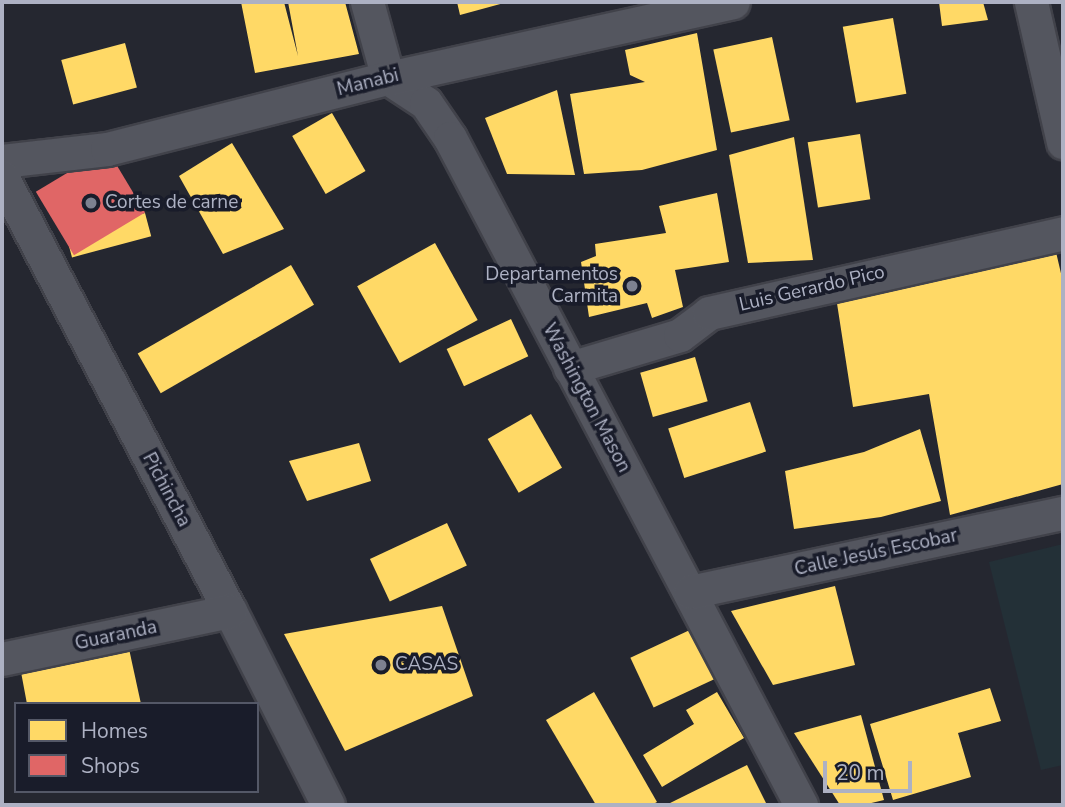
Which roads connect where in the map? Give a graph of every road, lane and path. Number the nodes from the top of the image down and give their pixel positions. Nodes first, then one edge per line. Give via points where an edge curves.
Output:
1 (367, 2) edge
2 (733, 2) edge
3 (1031, 2) edge
4 (388, 78) junction
5 (1063, 142) edge
6 (2, 161) edge
7 (2, 177) edge
8 (1063, 233) edge
9 (570, 368) junction
10 (1063, 513) edge
11 (690, 592) junction
12 (230, 611) junction
13 (2, 659) edge
14 (328, 805) edge
15 (801, 805) edge

1 - 4 street
2 - 4 street, Manabi
3 - 5 street
4 - 6 street, Manabi via 107,149
4 - 9 street, Washington Mason via 426,103 450,138
7 - 12 street, Pichincha
8 - 9 street, Luis Gerardo Pico via 709,313 680,335
9 - 11 street, Washington Mason
10 - 11 street, Calle Jesús Escobar
11 - 15 street, Washington Mason
12 - 13 street, Guaranda
12 - 14 street, Pichincha

